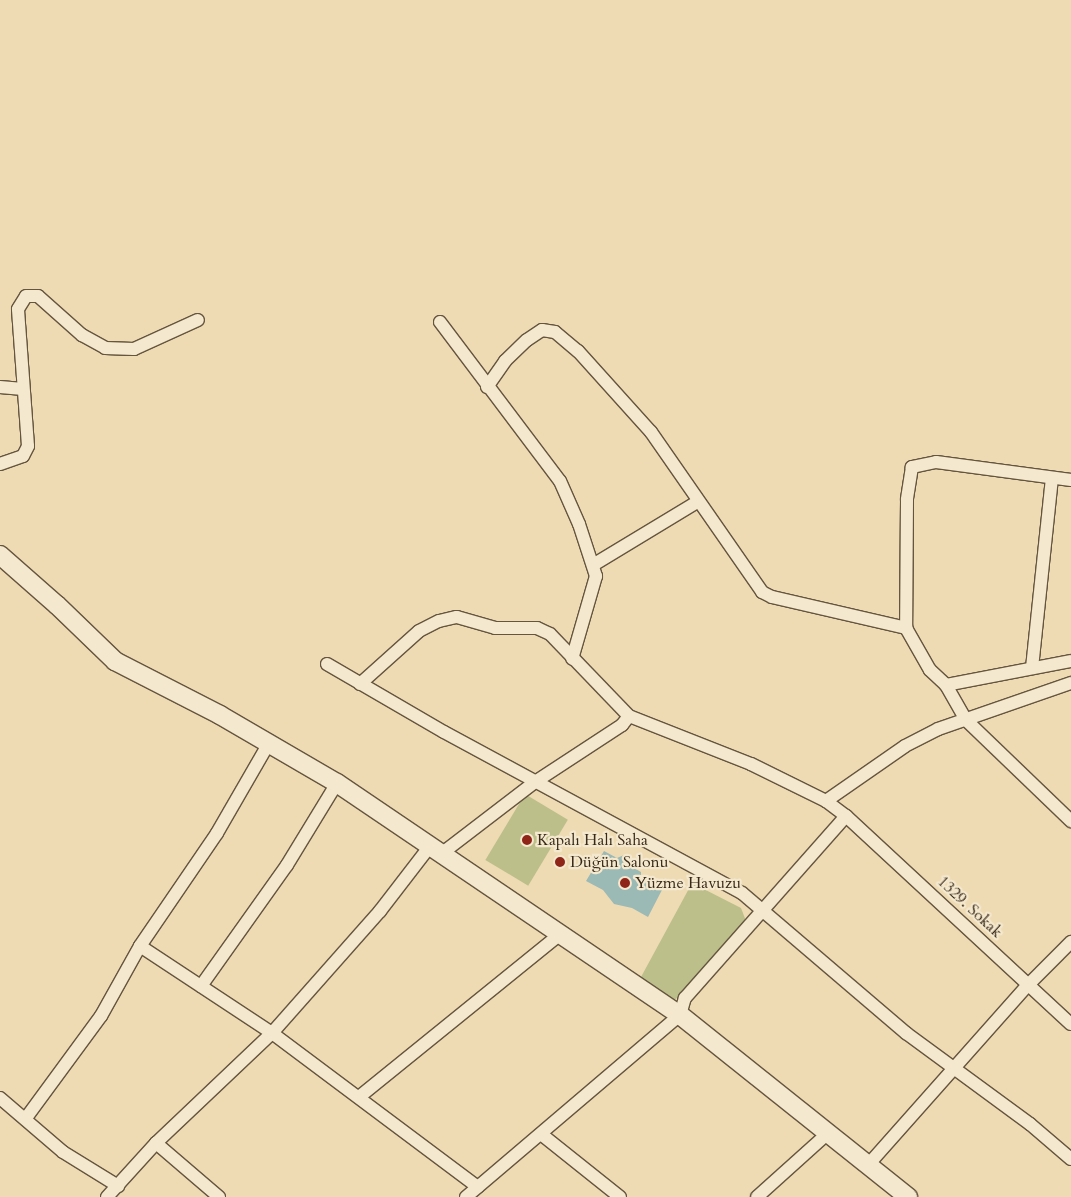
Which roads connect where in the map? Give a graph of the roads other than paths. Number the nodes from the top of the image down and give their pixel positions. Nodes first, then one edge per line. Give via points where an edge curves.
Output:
1 (198, 320) dead end
2 (440, 322) dead end
3 (0, 387) edge
4 (487, 387) junction
5 (23, 389) junction
6 (0, 464) edge
7 (1052, 478) junction
8 (1071, 480) edge
9 (697, 502) junction
10 (0, 555) edge
11 (593, 565) junction
12 (906, 628) junction
13 (572, 659) junction
14 (1071, 661) edge
15 (327, 664) dead end
16 (1032, 668) junction
17 (1071, 683) edge
18 (360, 684) junction
19 (946, 685) junction
20 (629, 716) junction
21 (966, 720) junction
22 (269, 743) junction
23 (535, 782) junction
24 (337, 783) junction
25 (826, 801) junction
26 (846, 816) junction
27 (1071, 820) edge
28 (436, 850) junction
29 (763, 911) junction
30 (560, 934) junction
31 (1071, 942) edge
32 (140, 946) junction
33 (1028, 985) junction
34 (201, 986) junction
35 (680, 1015) junction
36 (1071, 1024) edge
37 (272, 1033) junction
38 (954, 1069) junction
39 (359, 1097) junction
40 (0, 1098) edge
41 (26, 1118) junction
42 (541, 1134) junction
43 (827, 1134) junction
44 (156, 1143) junction
45 (1071, 1159) edge
46 (868, 1166) junction
47 (118, 1186) junction
48 (478, 1187) junction
49 (107, 1197) edge
50 (219, 1197) edge
51 (466, 1197) edge
52 (620, 1197) edge
53 (757, 1197) edge
54 (908, 1197) edge

1 - 5 street via 134,349 105,348 82,335 38,296 26,296 18,309
2 - 4 street
3 - 5 street
4 - 9 street via 505,361 527,340 542,330 555,332 578,351 651,432
4 - 11 street via 560,481
5 - 6 street via 28,446 23,456
7 - 8 street
7 - 12 street via 936,462 912,467 907,500
7 - 16 street
9 - 11 street
9 - 12 street via 762,592
10 - 22 street via 57,604 114,661
11 - 13 street via 596,576 591,602
12 - 19 street via 930,670
13 - 18 street via 550,634 537,628 495,628 457,617 439,620 419,630
13 - 20 street
14 - 16 street
15 - 18 street
16 - 19 street
17 - 21 street
18 - 23 street
19 - 21 street
20 - 23 street via 622,725
20 - 25 street, 1329. Sokak via 751,764
21 - 25 street via 938,729 905,746
21 - 27 street
22 - 24 street
22 - 32 street via 217,833
23 - 28 street
23 - 29 street via 742,893
24 - 28 street
24 - 34 street via 287,866
25 - 26 street, 1329. Sokak
26 - 29 street
26 - 33 street, 1329. Sokak
28 - 30 street
28 - 37 street
29 - 35 street via 685,998
29 - 38 street via 906,1033
30 - 35 street
30 - 39 street
31 - 33 street
32 - 34 street
32 - 41 street via 101,1016
33 - 36 street, 1329. Sokak
33 - 38 street
34 - 37 street
35 - 42 street
35 - 43 street
37 - 39 street
37 - 44 street
38 - 45 street via 1030,1124
38 - 46 street
39 - 48 street
40 - 41 street
41 - 47 street via 63,1152
42 - 48 street
42 - 52 street
43 - 46 street
43 - 53 street
44 - 47 street
44 - 50 street
46 - 54 street
47 - 49 street
48 - 51 street

